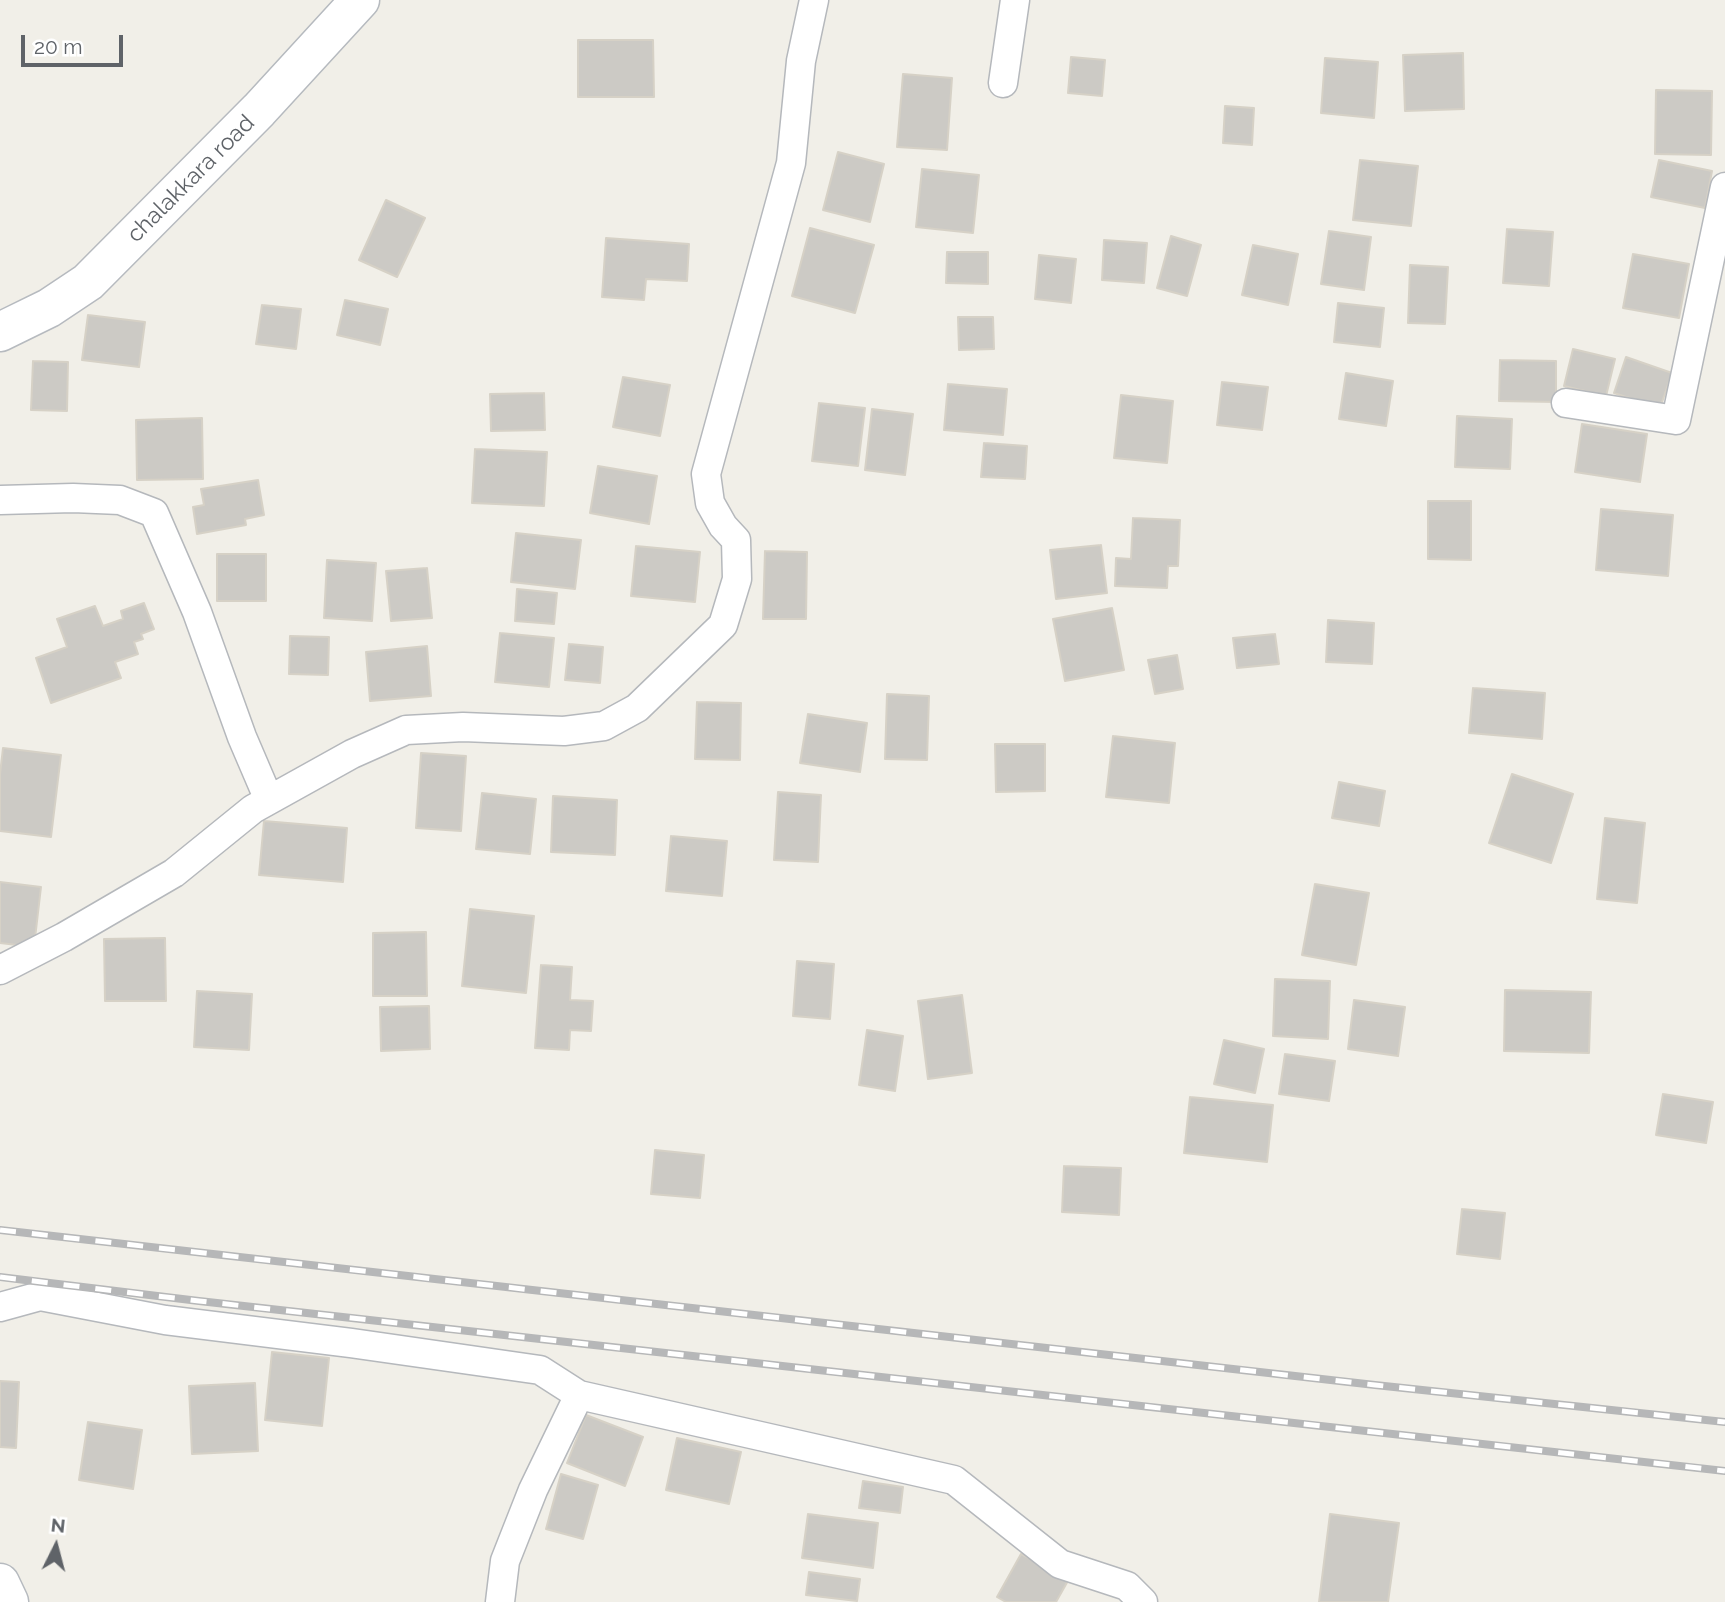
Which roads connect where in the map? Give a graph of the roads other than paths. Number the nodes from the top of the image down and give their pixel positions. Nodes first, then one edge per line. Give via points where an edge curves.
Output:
1 (360, 0) edge
2 (814, 0) edge
3 (1014, 0) edge
4 (1003, 83) dead end
5 (1725, 187) edge
6 (0, 332) edge
7 (1566, 403) dead end
8 (0, 500) edge
9 (269, 800) junction
10 (0, 970) edge
11 (0, 1307) edge
12 (579, 1395) junction
13 (0, 1583) edge
14 (9, 1602) edge
15 (500, 1602) edge
16 (1143, 1602) edge

1 - 6 main road, chalakkara road via 250,120 88,282
2 - 9 street via 801,61 791,163 706,474 710,503 736,540 737,579 723,625 637,708 604,726 564,731 406,730
3 - 4 street
5 - 7 street via 1676,420
8 - 9 street via 120,500 154,513
9 - 10 street via 174,873
11 - 12 street via 40,1296 165,1320 540,1370
12 - 15 street via 505,1561
12 - 16 street via 954,1480 1060,1564 1126,1586
13 - 14 main road

